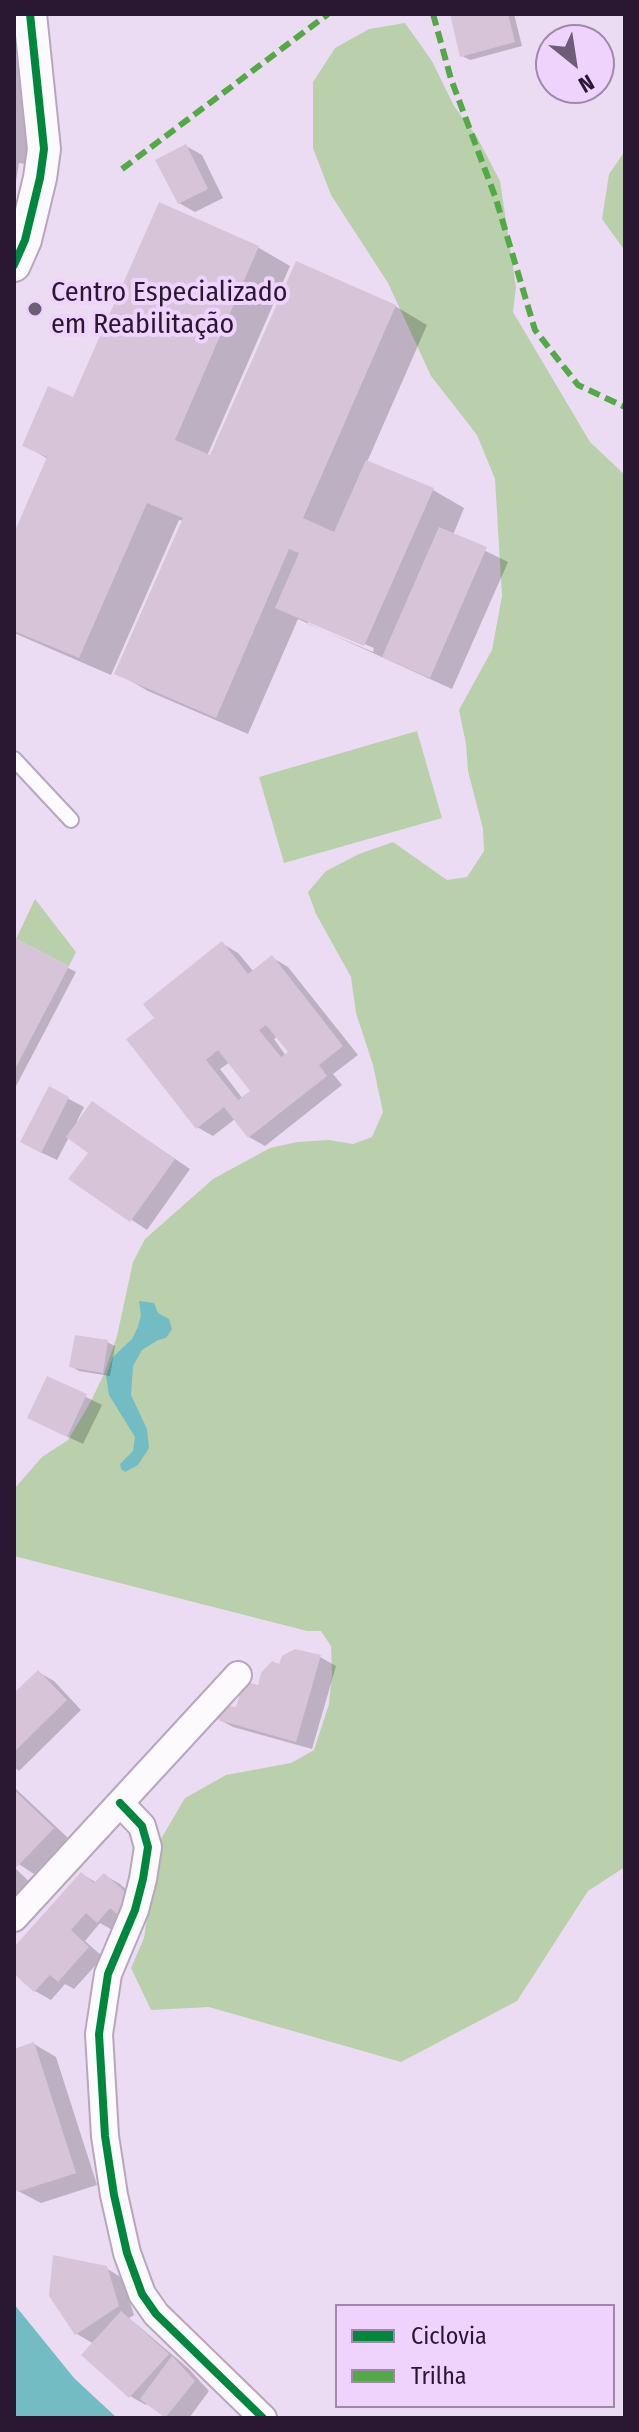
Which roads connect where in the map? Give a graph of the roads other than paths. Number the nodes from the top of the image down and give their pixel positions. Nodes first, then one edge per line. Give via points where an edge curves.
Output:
1 (26, 31) edge
2 (14, 265) edge
3 (14, 759) edge
4 (71, 820) dead end
5 (238, 1675) dead end
6 (120, 1803) junction
7 (14, 1918) edge
8 (263, 2418) edge

1 - 2 street via 44,149 25,240
3 - 4 lane
5 - 6 street
6 - 7 street
6 - 8 street via 142,1826 148,1847 135,1910 106,1984 99,2034 105,2136 124,2238 133,2274 156,2314

